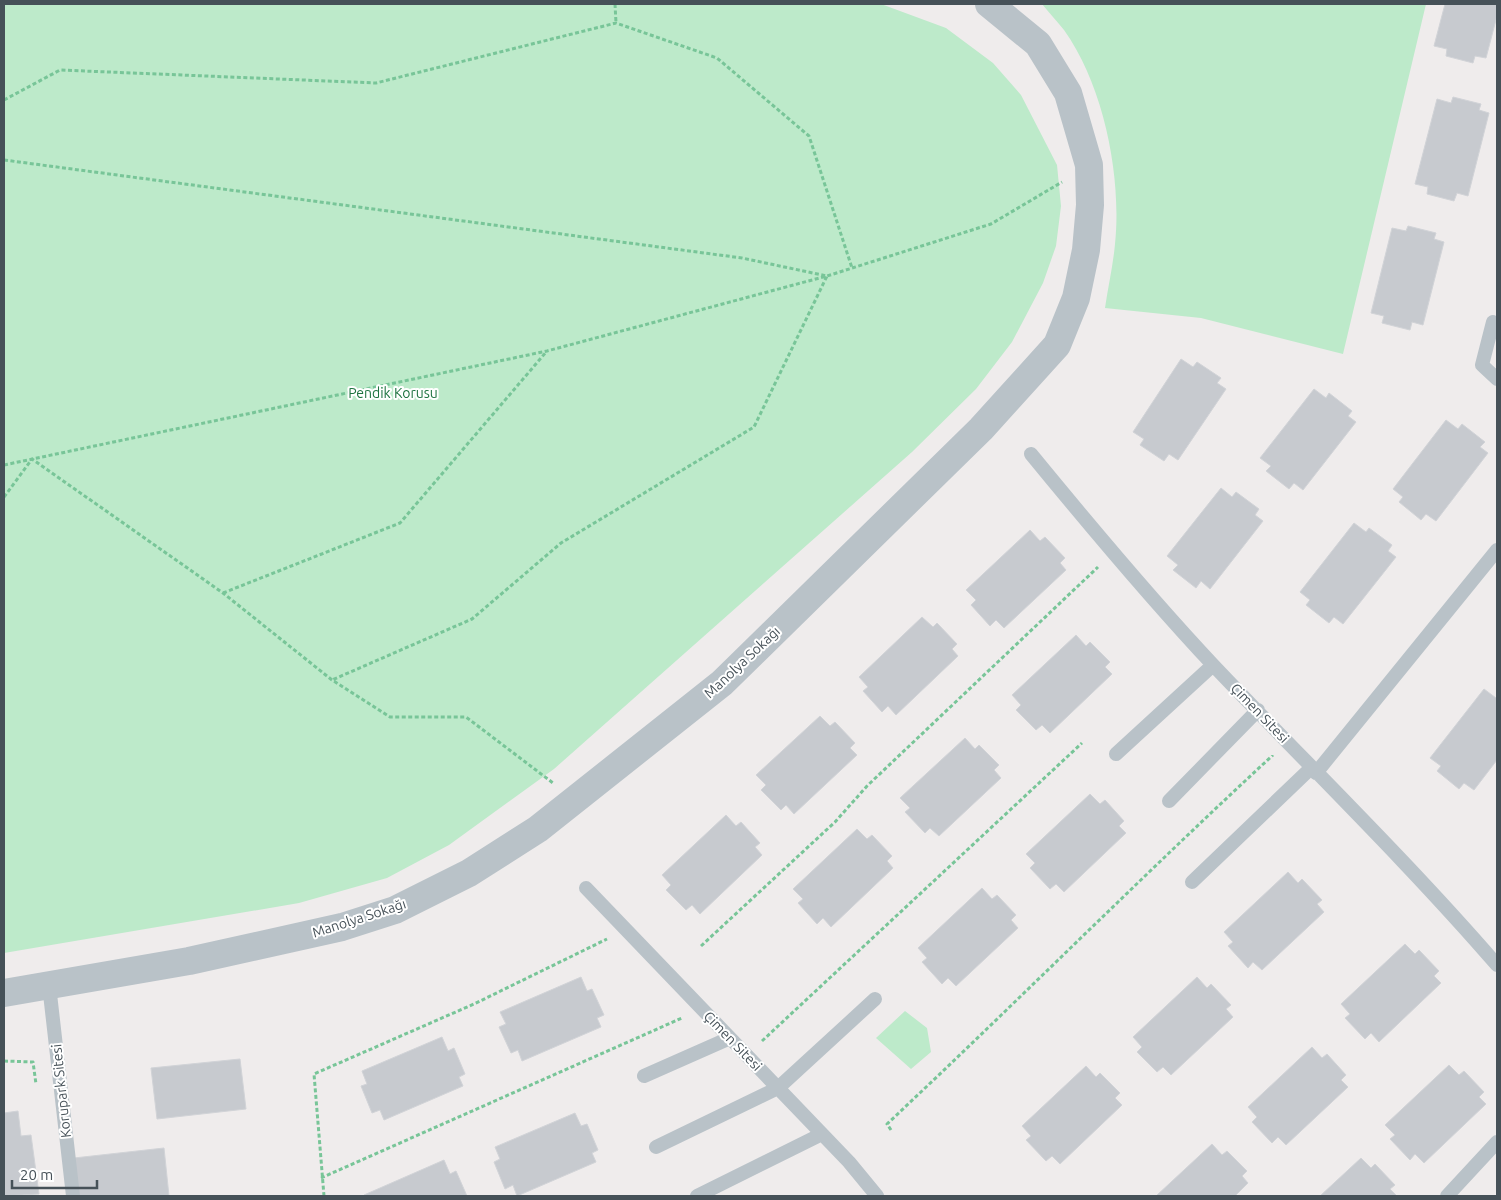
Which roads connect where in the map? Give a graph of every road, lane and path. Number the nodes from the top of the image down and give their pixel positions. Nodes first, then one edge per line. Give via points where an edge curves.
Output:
1 (615, 4) edge
2 (989, 4) edge
3 (616, 23) junction
4 (4, 100) edge
5 (4, 160) edge
6 (1089, 165) junction
7 (852, 268) junction
8 (827, 276) junction
9 (1493, 322) dead end
10 (547, 351) junction
11 (1497, 379) edge
12 (1031, 454) dead end
13 (32, 458) junction
14 (4, 464) edge
15 (4, 497) edge
16 (1497, 550) edge
17 (1112, 552) junction
18 (223, 593) junction
19 (1213, 665) junction
20 (332, 680) junction
21 (1258, 710) junction
22 (1288, 741) junction
23 (1082, 743) dead end
24 (1116, 754) dead end
25 (1314, 771) junction
26 (575, 800) junction
27 (1169, 801) dead end
28 (1192, 882) dead end
29 (586, 888) dead end
30 (626, 930) junction
31 (701, 946) dead end
32 (1497, 965) edge
33 (49, 985) junction
34 (4, 993) edge
35 (875, 1000) dead end
36 (702, 1009) junction
37 (730, 1038) junction
38 (746, 1055) junction
39 (4, 1061) edge
40 (644, 1076) dead end
41 (778, 1088) junction
42 (37, 1091) dead end
43 (891, 1130) dead end
44 (822, 1134) junction
45 (1497, 1142) edge
46 (656, 1147) dead end
47 (321, 1178) junction
48 (73, 1196) edge
49 (324, 1196) edge
50 (697, 1196) edge
51 (877, 1196) edge
52 (1447, 1196) edge

1 - 3 path
2 - 6 street, Manolya Sokağı via 1038,44 1068,93
3 - 4 path via 376,83 60,70
3 - 7 path via 717,58 809,136
5 - 8 path via 742,258
6 - 7 path via 990,224
6 - 26 street, Manolya Sokağı via 1086,250 1076,298 1057,346 981,430 722,683
7 - 8 path
8 - 10 path
8 - 20 path via 754,427 561,542 472,619
9 - 11 lane via 1482,365
10 - 13 path
10 - 18 path via 400,523
12 - 17 lane, Çimen Sitesi
13 - 14 path
13 - 15 path
13 - 18 path
16 - 25 lane
17 - 19 lane, Çimen Sitesi
17 - 31 path via 867,786 835,822
18 - 20 path
19 - 21 lane, Çimen Sitesi
19 - 24 lane
20 - 26 path via 390,717 466,717
21 - 22 lane, Çimen Sitesi
21 - 27 lane
22 - 25 lane, Çimen Sitesi
22 - 43 path via 887,1124
23 - 38 path
25 - 28 lane
25 - 32 lane, Çimen Sitesi via 1451,912
26 - 33 street, Manolya Sokağı via 538,829 469,873 394,910 284,941
29 - 30 lane, Çimen Sitesi
30 - 36 lane, Çimen Sitesi
30 - 47 path via 474,1004 314,1074
33 - 34 street, Manolya Sokağı
33 - 48 lane, Korupark Sitesi
35 - 41 lane
36 - 37 lane, Çimen Sitesi
36 - 47 path
37 - 38 lane, Çimen Sitesi
37 - 40 lane
38 - 41 lane, Çimen Sitesi
39 - 42 path via 33,1062
41 - 44 lane, Çimen Sitesi
41 - 46 lane
44 - 50 lane
44 - 51 lane, Çimen Sitesi
45 - 52 lane
47 - 49 path

